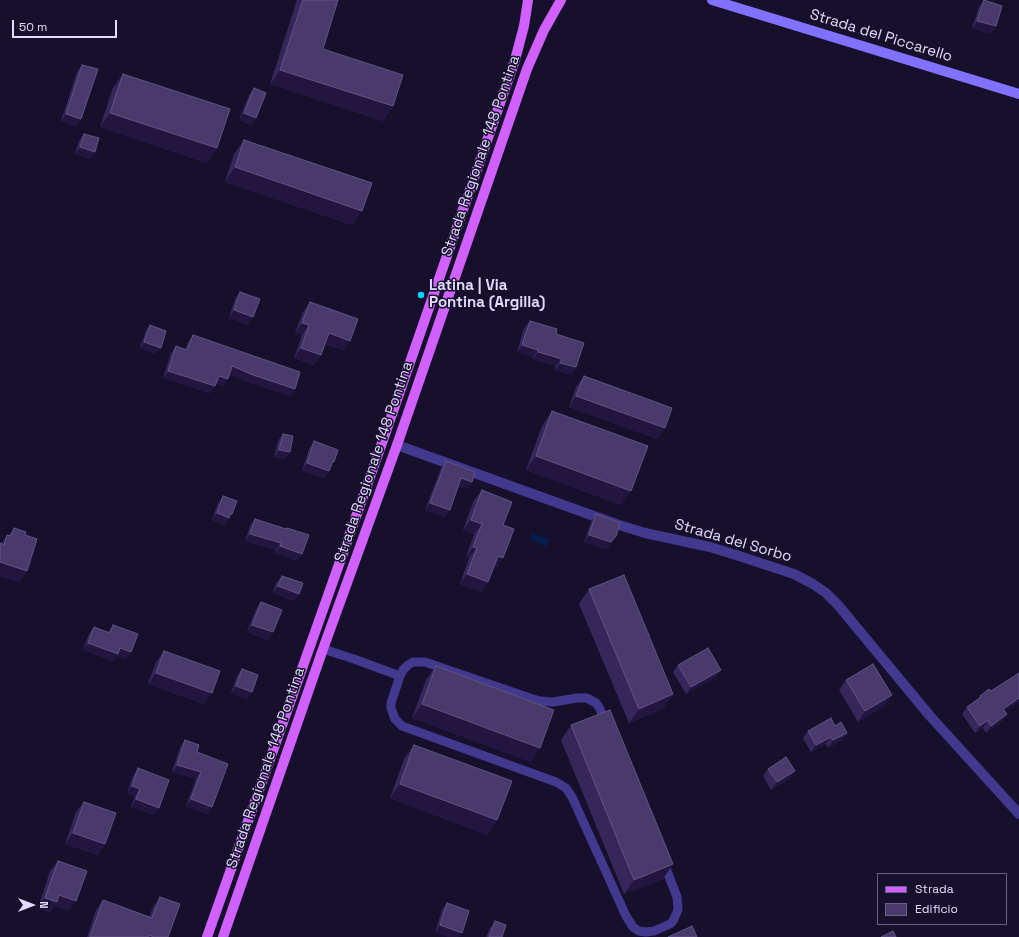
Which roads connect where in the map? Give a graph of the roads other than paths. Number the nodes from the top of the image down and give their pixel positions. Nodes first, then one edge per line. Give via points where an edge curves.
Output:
1 (528, 0) edge
2 (561, 0) edge
3 (712, 0) edge
4 (1019, 94) edge
5 (397, 445) junction
6 (323, 649) junction
7 (400, 676) junction
8 (611, 735) edge
9 (1019, 814) edge
10 (661, 856) edge
11 (207, 937) edge
12 (223, 937) edge

1 - 11 main road, Strada Regionale 148 Pontina via 515,60
2 - 5 main road, Strada Regionale 148 Pontina via 529,64
3 - 4 street, Strada del Piccarello
5 - 6 main road, Strada Regionale 148 Pontina
5 - 9 street, Strada del Sorbo via 616,524 734,554 794,574 813,584 838,605 930,716
6 - 7 lane
6 - 12 main road, Strada Regionale 148 Pontina
7 - 8 lane via 413,662 425,662 540,701 587,698 599,707
7 - 10 lane via 391,708 394,719 402,726 566,788 626,916 639,931 654,931 670,924 678,910 677,897

